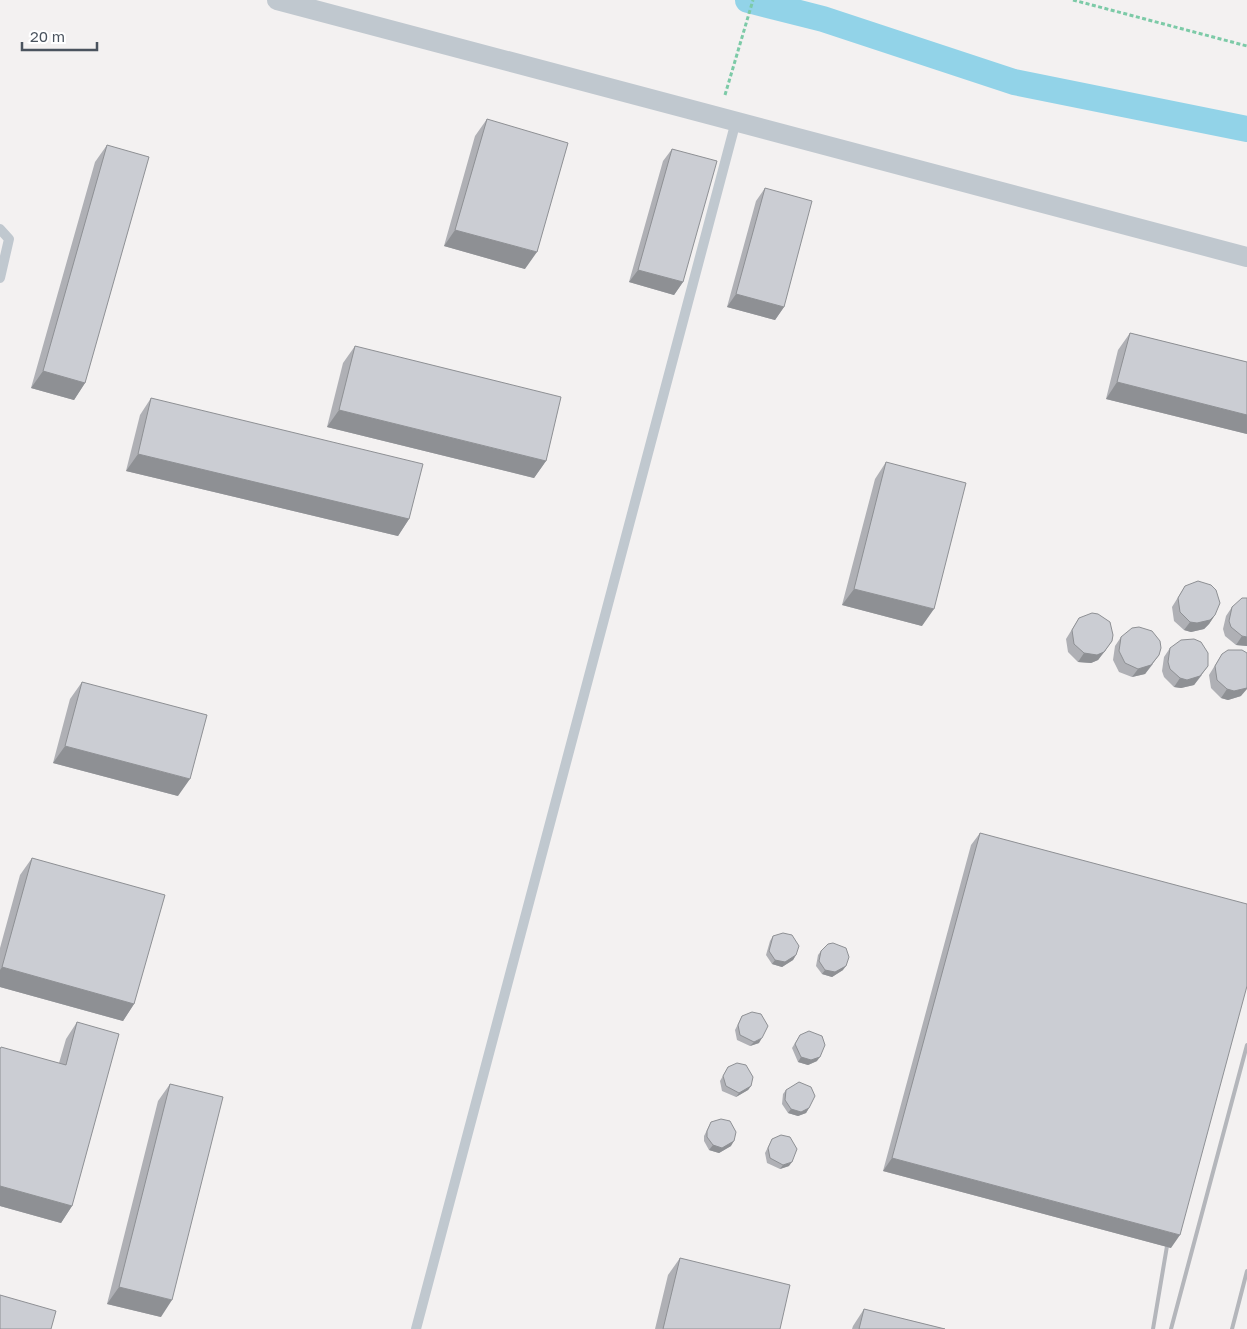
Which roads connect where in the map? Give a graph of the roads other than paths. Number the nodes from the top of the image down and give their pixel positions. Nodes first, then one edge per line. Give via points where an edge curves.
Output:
1 (277, 0) edge
2 (727, 119) junction
3 (0, 229) edge
4 (1247, 257) edge
5 (0, 278) edge
6 (416, 1329) edge

1 - 2 street
2 - 4 street
2 - 6 lane
3 - 5 lane via 9,239

